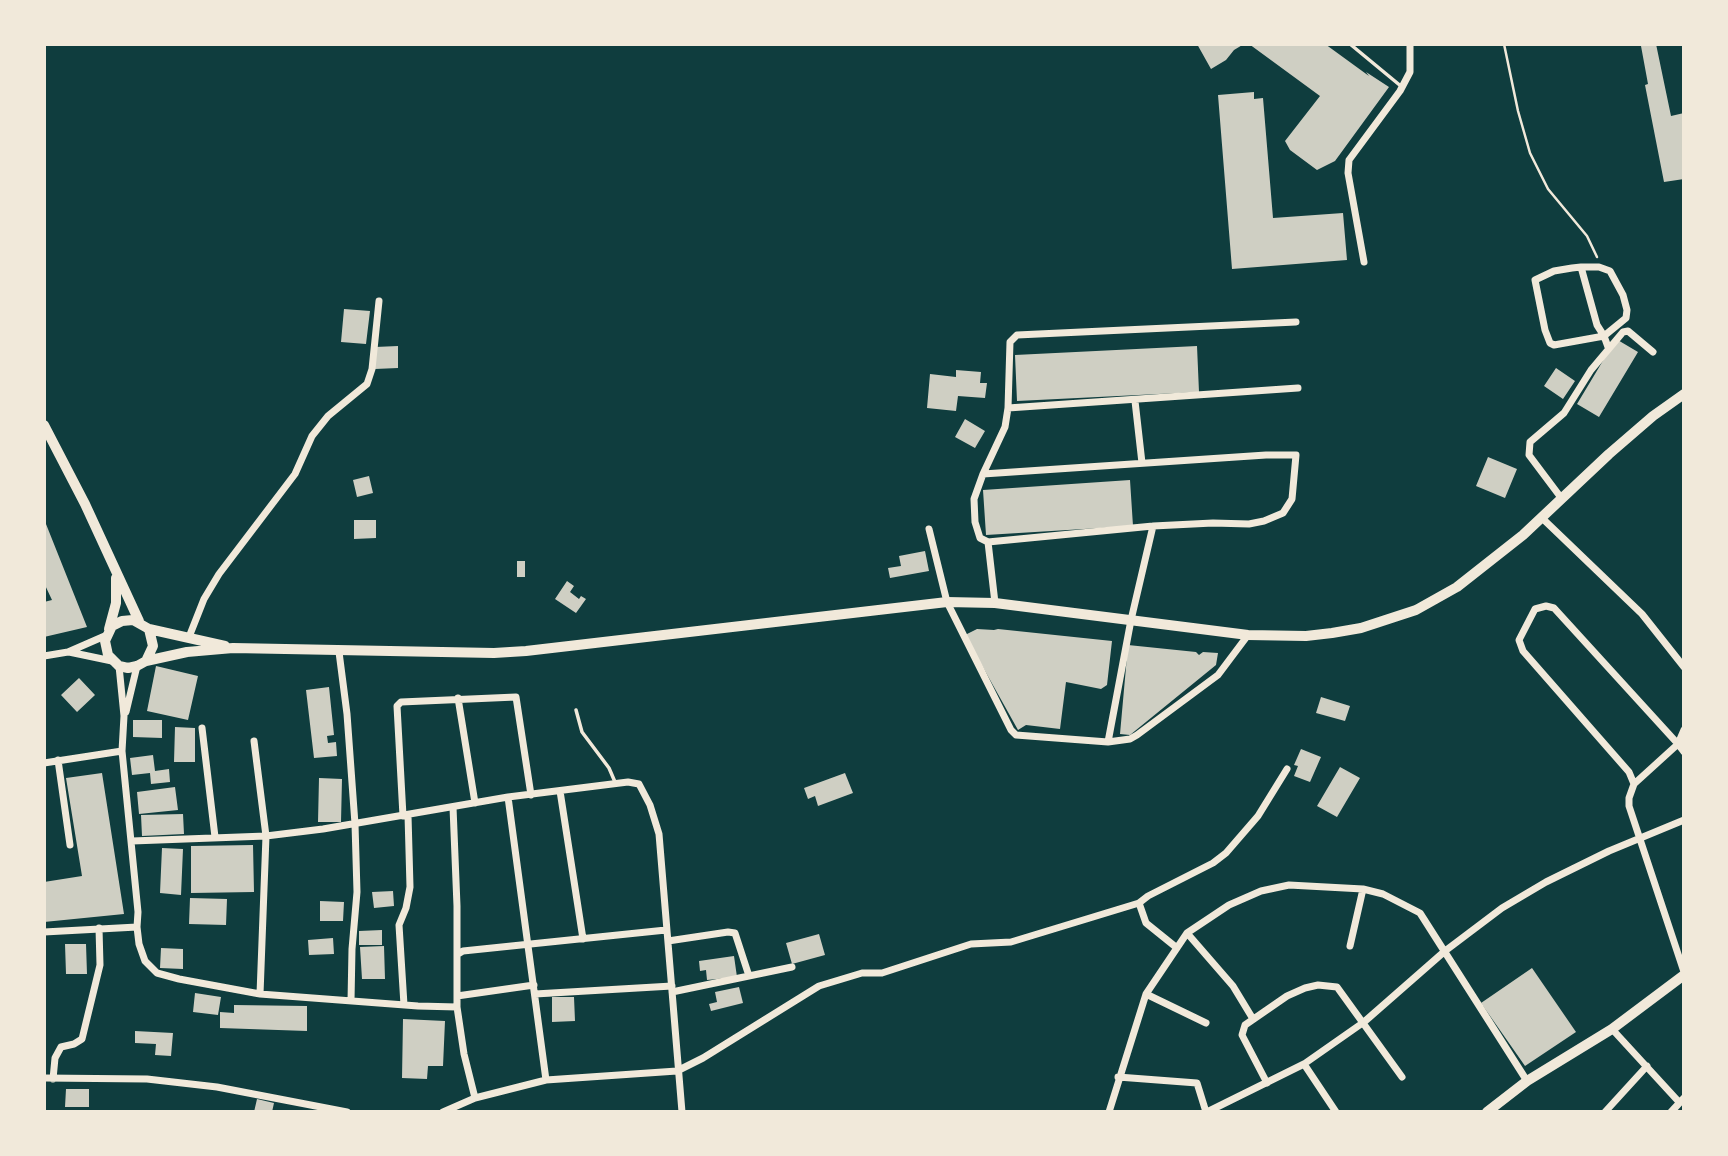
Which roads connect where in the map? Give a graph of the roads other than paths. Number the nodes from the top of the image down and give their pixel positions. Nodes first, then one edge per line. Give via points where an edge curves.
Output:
1 (1350, 44) edge
2 (1410, 44) edge
3 (1402, 86) junction
4 (1364, 262) dead end
5 (1581, 267) junction
6 (379, 302) dead end
7 (1296, 322) dead end
8 (1604, 336) junction
9 (1608, 347) junction
10 (1654, 352) dead end
11 (1298, 388) dead end
12 (1684, 394) edge
13 (1135, 401) junction
14 (1008, 408) junction
15 (45, 428) edge
16 (1142, 463) junction
17 (983, 474) junction
18 (1562, 499) junction
19 (1542, 518) junction
20 (1153, 526) junction
21 (929, 529) dead end
22 (988, 542) junction
23 (116, 574) junction
24 (947, 602) junction
25 (995, 603) junction
26 (1131, 620) junction
27 (139, 621) junction
28 (149, 629) junction
29 (108, 633) junction
30 (1248, 635) junction
31 (189, 637) junction
32 (233, 648) junction
33 (68, 652) junction
34 (339, 652) junction
35 (44, 656) edge
36 (116, 663) junction
37 (141, 664) junction
38 (1684, 667) edge
39 (458, 698) junction
40 (576, 710) dead end
41 (124, 716) junction
42 (202, 728) dead end
43 (1684, 730) edge
44 (254, 741) dead end
45 (1108, 742) junction
46 (1678, 744) junction
47 (122, 751) junction
48 (1684, 752) edge
49 (58, 760) junction
50 (44, 763) edge
51 (1287, 769) dead end
52 (616, 783) junction
53 (1634, 785) junction
54 (560, 791) junction
55 (531, 794) junction
56 (508, 797) junction
57 (475, 803) junction
58 (453, 807) junction
59 (406, 815) junction
60 (1684, 820) edge
61 (355, 824) junction
62 (266, 836) junction
63 (215, 837) junction
64 (1638, 839) junction
65 (132, 841) junction
66 (70, 845) dead end
67 (1363, 889) junction
68 (1139, 903) junction
69 (99, 928) junction
70 (137, 928) junction
71 (666, 930) junction
72 (44, 932) edge
73 (1188, 933) junction
74 (583, 939) junction
75 (668, 941) junction
76 (528, 944) junction
77 (1350, 946) dead end
78 (1177, 948) junction
79 (1445, 951) junction
80 (458, 954) junction
81 (792, 967) dead end
82 (1684, 974) edge
83 (749, 976) junction
84 (534, 985) junction
85 (672, 989) junction
86 (260, 994) junction
87 (535, 994) junction
88 (1146, 994) junction
89 (457, 996) junction
90 (351, 1001) junction
91 (404, 1005) junction
92 (457, 1007) junction
93 (1253, 1019) junction
94 (1364, 1021) junction
95 (1206, 1023) dead end
96 (1612, 1029) junction
97 (1304, 1064) junction
98 (1647, 1066) junction
99 (677, 1071) junction
100 (1118, 1077) junction
101 (1402, 1077) dead end
102 (44, 1078) edge
103 (53, 1079) junction
104 (547, 1080) junction
105 (1528, 1081) junction
106 (1267, 1083) junction
107 (475, 1098) junction
108 (1682, 1100) edge
109 (347, 1112) edge
110 (443, 1112) edge
111 (682, 1112) edge
112 (1109, 1112) edge
113 (1206, 1112) edge
114 (1336, 1112) edge
115 (1487, 1112) edge
116 (1605, 1112) edge
117 (1671, 1112) edge

1 - 3 lane
2 - 3 street via 1409,72
3 - 4 street via 1349,160
5 - 8 street
5 - 8 street via 1610,271 1623,295 1626,318
5 - 8 street via 1535,280 1545,330 1553,345
6 - 31 street via 367,384 328,416 312,436 295,474 204,598
7 - 14 street via 1017,335 1010,342
8 - 9 street
9 - 10 street via 1628,331
9 - 18 street via 1564,413 1530,442 1529,455
11 - 13 street
12 - 18 street via 1618,446
13 - 14 street
13 - 16 street
14 - 17 street via 1005,428
15 - 23 street
16 - 17 street
16 - 20 street via 1296,455 1292,499 1283,513 1249,524
17 - 22 street via 974,499 975,522 980,538
18 - 19 street
19 - 30 street via 1488,565 1416,610 1332,633
19 - 38 street via 1642,614
20 - 22 street
20 - 26 street
21 - 24 street
22 - 25 street
23 - 27 street
23 - 29 street via 116,603
24 - 25 street
24 - 34 street via 515,652
24 - 45 street via 1016,735
25 - 26 street
26 - 30 street
26 - 45 street
27 - 28 street
27 - 29 street via 122,621
28 - 31 street
28 - 37 street via 153,646
29 - 33 street
29 - 36 street via 106,649
30 - 45 street via 1218,675 1137,735
31 - 32 street
32 - 34 street
32 - 37 street via 187,652
33 - 35 street
33 - 36 street
34 - 61 street
36 - 37 street
36 - 41 street
37 - 41 street
39 - 55 street via 516,697
39 - 57 street
39 - 59 street via 398,703
40 - 52 lane via 582,732
41 - 47 street
42 - 63 street
43 - 46 street
44 - 62 street
46 - 48 street
46 - 53 street
46 - 53 street via 1554,608 1535,609 1519,640 1523,651 1627,769
47 - 49 street
47 - 65 street
49 - 50 street
49 - 66 street
51 - 68 street via 1258,816 1226,853
52 - 54 street
52 - 71 street via 639,784 650,805 659,834
53 - 64 street via 1629,806
54 - 55 street
54 - 74 street
55 - 56 street
56 - 57 street
56 - 76 street
57 - 58 street
58 - 59 street
58 - 80 street
59 - 61 street
59 - 91 street via 410,887 399,925
60 - 64 street
61 - 62 street
61 - 90 street via 357,892
62 - 63 street
62 - 86 street
63 - 65 street
64 - 79 street via 1546,882
64 - 82 street
65 - 70 street
67 - 73 street via 1273,887 1229,905
67 - 77 street
67 - 79 street via 1420,913
68 - 78 street via 1146,923
68 - 99 street via 1011,942 979,942 882,973 862,973 819,986
69 - 70 street
69 - 72 street
69 - 103 street via 100,965 82,1039 61,1047
70 - 86 street via 145,961 157,973
71 - 74 street
71 - 75 street
73 - 78 street
73 - 93 street via 1233,986
74 - 76 street
75 - 83 street via 735,933
75 - 85 street
76 - 80 street
76 - 84 street
78 - 88 street
79 - 94 street
79 - 105 street
80 - 89 street
81 - 83 street
82 - 96 street
83 - 85 street
84 - 87 street
84 - 89 street
85 - 87 street
85 - 99 street
86 - 90 street
87 - 104 street
88 - 95 street
88 - 100 street
89 - 92 street
90 - 91 street
91 - 92 street
92 - 107 street
93 - 94 street via 1295,992 1326,985 1337,987
93 - 106 street via 1242,1035
94 - 97 street
94 - 101 street
96 - 98 street
96 - 105 street
97 - 106 street
97 - 114 street
98 - 108 street
98 - 116 street
99 - 104 street
99 - 111 street
100 - 112 street
100 - 113 street via 1197,1083
102 - 103 street
103 - 109 street via 147,1079 205,1085
104 - 107 street
105 - 115 street
106 - 113 street
107 - 110 street
108 - 117 street

